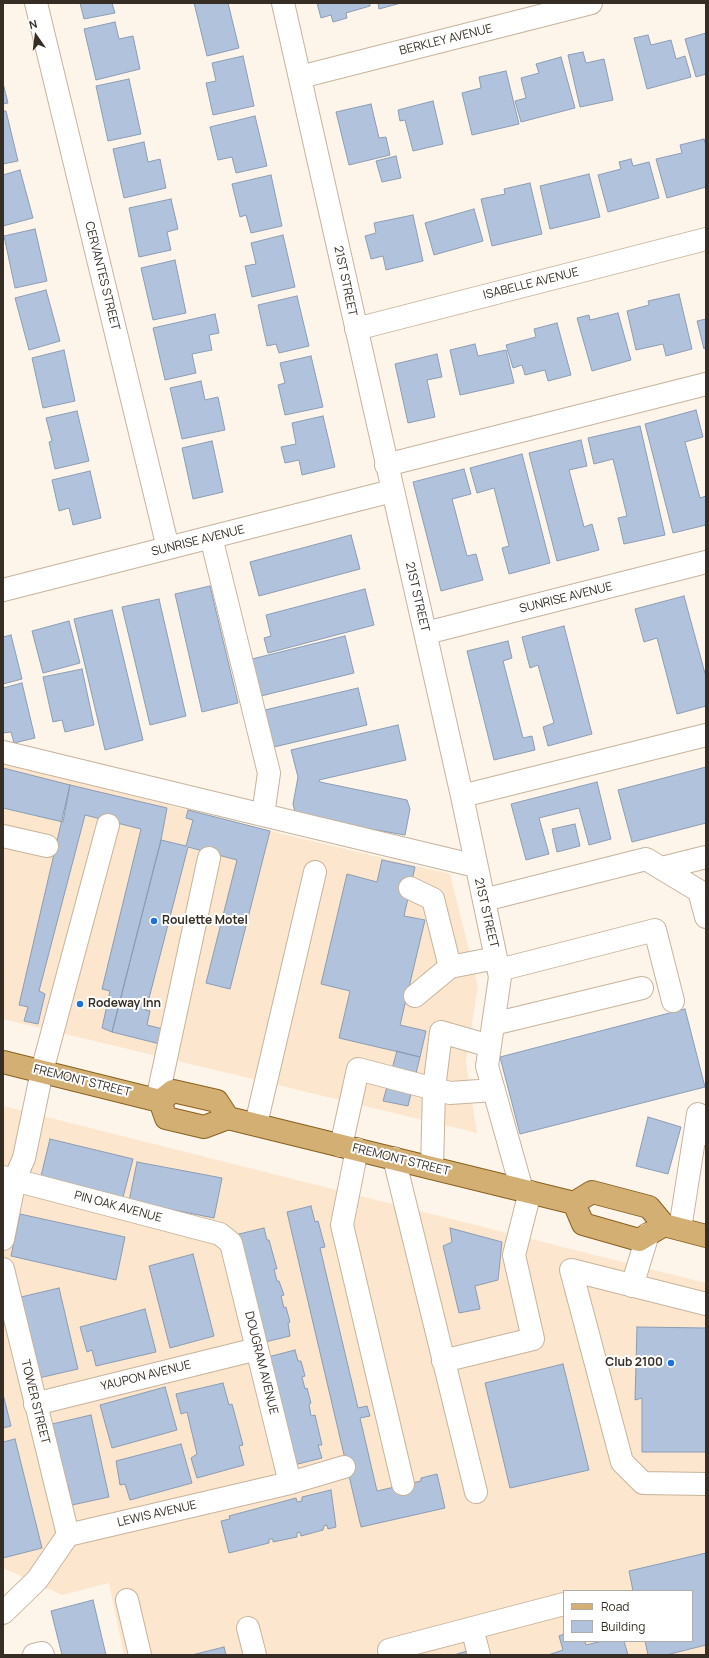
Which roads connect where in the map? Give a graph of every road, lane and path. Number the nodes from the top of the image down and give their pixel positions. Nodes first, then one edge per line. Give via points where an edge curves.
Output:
1 (36, 3) edge
2 (283, 3) edge
3 (591, 3) edge
4 (300, 77) junction
5 (706, 239) edge
6 (356, 329) junction
7 (706, 384) edge
8 (386, 465) junction
9 (392, 491) junction
10 (211, 537) junction
11 (168, 548) junction
12 (706, 562) edge
13 (3, 590) edge
14 (426, 633) junction
15 (706, 735) edge
16 (3, 752) edge
17 (462, 796) junction
18 (263, 815) junction
19 (108, 825) dead end
20 (3, 836) edge
21 (47, 846) dead end
22 (706, 857) edge
23 (208, 858) dead end
24 (476, 866) junction
25 (662, 868) junction
26 (315, 872) dead end
27 (410, 888) dead end
28 (484, 900) junction
29 (706, 917) edge
30 (498, 964) junction
31 (450, 967) junction
32 (642, 988) dead end
33 (415, 996) dead end
34 (673, 1001) dead end
35 (493, 1024) junction
36 (490, 1046) junction
37 (3, 1062) edge
38 (42, 1071) junction
39 (434, 1089) junction
40 (494, 1090) junction
41 (158, 1100) junction
42 (228, 1118) junction
43 (256, 1124) junction
44 (706, 1134) edge
45 (349, 1147) junction
46 (394, 1158) junction
47 (432, 1168) junction
48 (9, 1178) edge
49 (526, 1191) junction
50 (574, 1203) junction
51 (664, 1230) junction
52 (706, 1236) edge
53 (3, 1239) edge
54 (231, 1243) joint
55 (3, 1269) edge
56 (632, 1286) junction
57 (706, 1304) edge
58 (257, 1349) junction
59 (443, 1361) junction
60 (35, 1404) junction
61 (344, 1467) dead end
62 (290, 1483) junction
63 (403, 1484) dead end
64 (706, 1484) edge
65 (476, 1492) dead end
66 (68, 1536) junction
67 (127, 1600) dead end
68 (563, 1604) edge
69 (3, 1613) edge
70 (248, 1628) dead end
71 (472, 1628) junction
72 (389, 1650) dead end
73 (34, 1655) edge
74 (43, 1655) edge
75 (140, 1655) edge
76 (255, 1655) edge
77 (479, 1655) edge

1 - 11 street, CERVANTES STREET
2 - 4 street, 21ST STREET
3 - 4 street, BERKLEY AVENUE
4 - 6 street, 21ST STREET
5 - 6 street, ISABELLE AVENUE
6 - 8 street, 21ST STREET
7 - 8 street
8 - 9 street, 21ST STREET
9 - 10 street, SUNRISE AVENUE
9 - 14 street, 21ST STREET
10 - 11 street, SUNRISE AVENUE
10 - 18 street via 269,773
11 - 13 street, SUNRISE AVENUE
12 - 14 street, SUNRISE AVENUE
14 - 17 street, 21ST STREET
15 - 17 street
16 - 18 street
17 - 24 street, 21ST STREET
18 - 24 street
19 - 38 street
20 - 21 street
22 - 25 street
23 - 41 street
24 - 28 street, 21ST STREET
25 - 28 street via 646,859
25 - 29 street via 699,891
26 - 43 street
27 - 31 street via 433,899
28 - 30 street, 21ST STREET
30 - 31 street
30 - 34 street via 655,930
30 - 35 street, 21ST STREET via 500,977
31 - 33 street
32 - 35 street
35 - 36 street, 21ST STREET
36 - 39 street via 441,1032
36 - 40 street, 21ST STREET via 487,1066
37 - 38 main road, FREMONT STREET
38 - 41 main road, FREMONT STREET
38 - 48 street via 24,1158
39 - 40 street via 450,1093
39 - 45 street via 358,1069
39 - 47 street
40 - 49 street, 21ST STREET
41 - 42 main road via 173,1091 217,1101
41 - 42 main road via 166,1118 204,1127
42 - 43 main road, FREMONT STREET
43 - 45 main road, FREMONT STREET
44 - 51 street via 698,1114
45 - 46 main road, FREMONT STREET
45 - 63 street via 342,1225
46 - 47 main road, FREMONT STREET
46 - 59 street
47 - 49 main road, FREMONT STREET
48 - 53 street
48 - 54 street, PIN OAK AVENUE via 220,1234
49 - 50 main road, FREMONT STREET
49 - 59 street via 514,1255 533,1339
50 - 51 main road via 592,1192 649,1207
50 - 51 main road via 583,1224 639,1240
51 - 52 main road
51 - 56 street
54 - 58 street, DOUGRAM AVENUE
55 - 60 street, TOWER STREET
56 - 57 street
56 - 64 street via 571,1270 622,1462 643,1483
58 - 60 street, YAUPON AVENUE
58 - 62 street, DOUGRAM AVENUE
59 - 65 street
60 - 66 street, TOWER STREET
61 - 62 street, LEWIS AVENUE
62 - 66 street, LEWIS AVENUE
66 - 69 street via 37,1580
67 - 75 street
68 - 71 street
70 - 76 street
71 - 72 street
71 - 77 street
73 - 74 street

